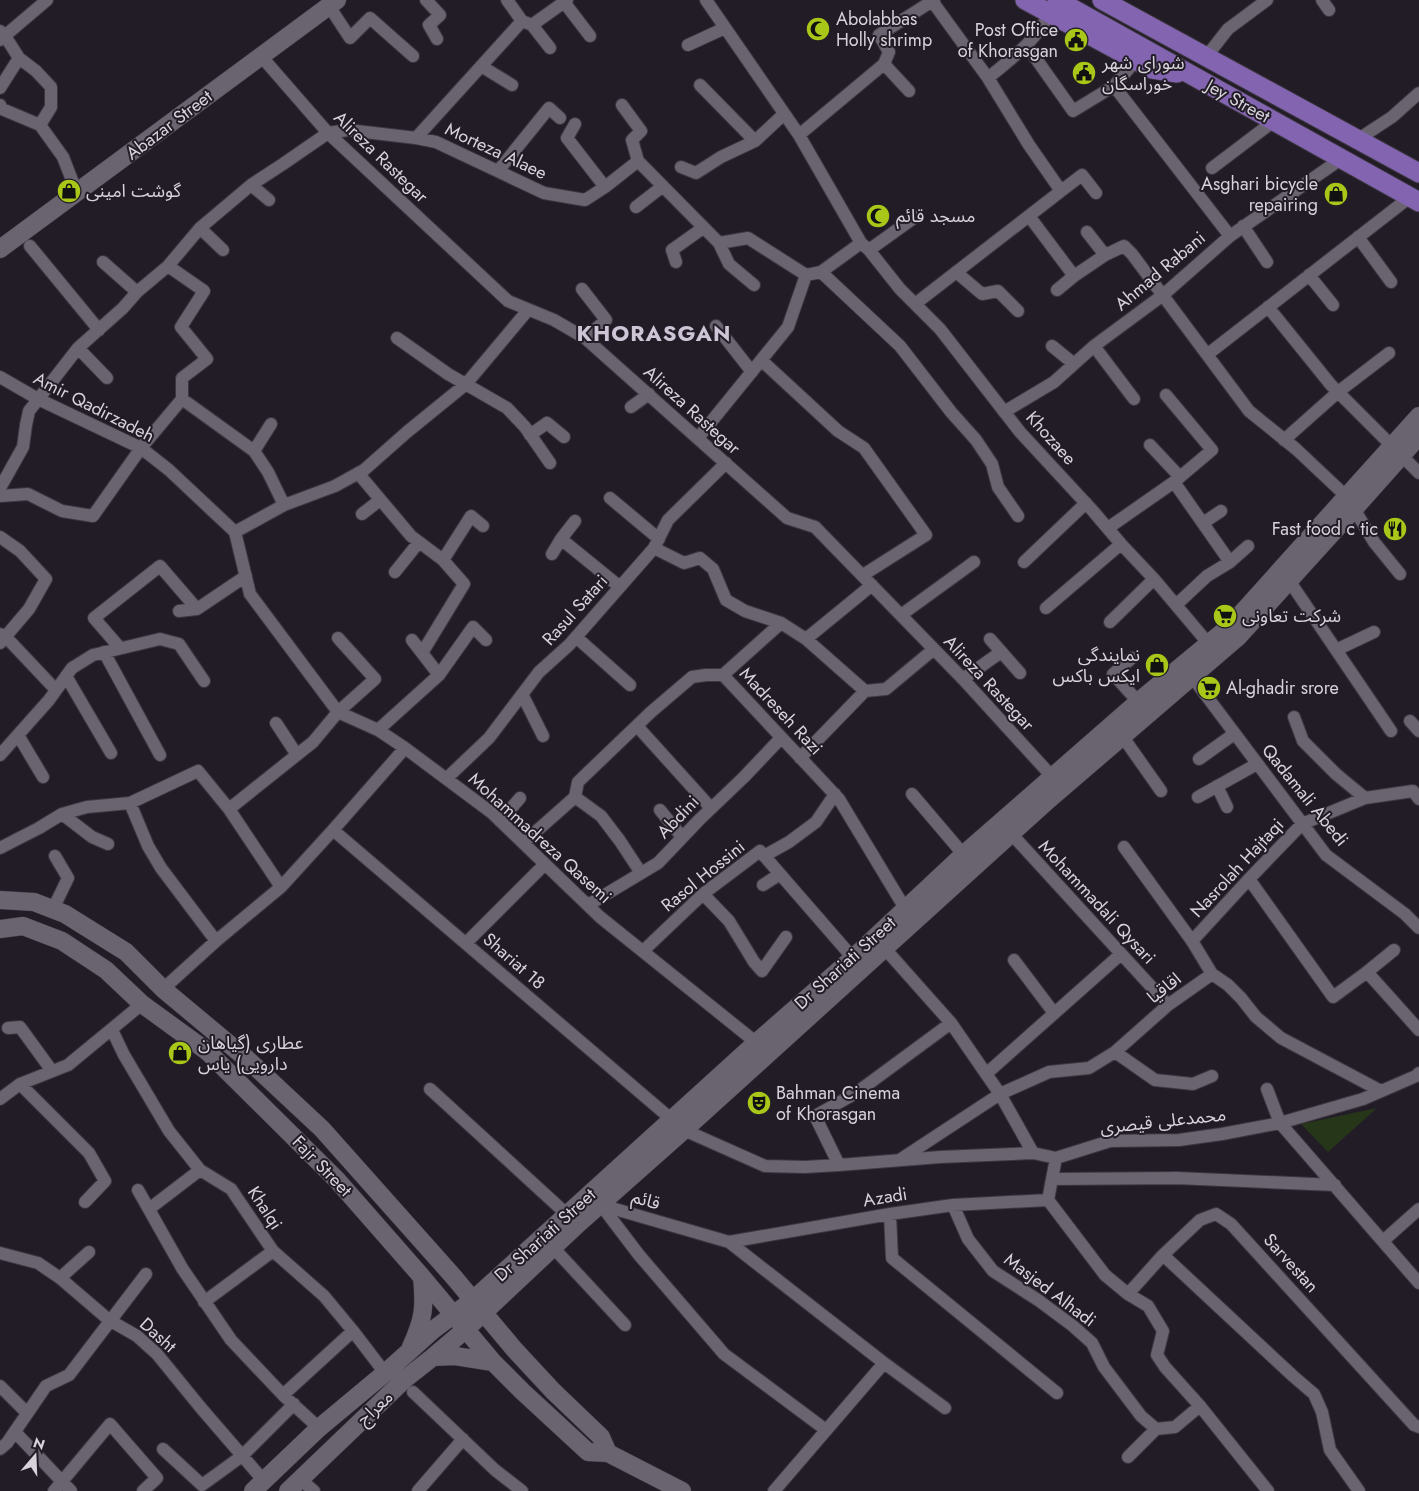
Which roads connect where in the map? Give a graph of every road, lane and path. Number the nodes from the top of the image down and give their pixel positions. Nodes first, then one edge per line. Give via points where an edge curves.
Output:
1 (47, 0) edge
2 (426, 0) edge
3 (507, 0) edge
4 (706, 0) edge
5 (1026, 0) edge
6 (1102, 0) edge
7 (1122, 0) edge
8 (1267, 0) edge
9 (566, 1) edge
10 (933, 1) edge
11 (333, 3) edge
12 (1053, 7) edge
13 (527, 23) junction
14 (725, 28) junction
15 (2, 36) edge
16 (590, 36) dead end
17 (437, 39) dead end
18 (688, 45) dead end
19 (1027, 46) junction
20 (550, 48) dead end
21 (261, 56) junction
22 (412, 56) dead end
23 (1206, 57) junction
24 (19, 58) junction
25 (1136, 60) junction
26 (884, 64) junction
27 (481, 66) junction
28 (1193, 76) junction
29 (988, 78) junction
30 (512, 85) dead end
31 (700, 85) dead end
32 (1114, 86) junction
33 (0, 88) edge
34 (909, 90) dead end
35 (1419, 94) edge
36 (0, 105) edge
37 (622, 105) dead end
38 (784, 114) junction
39 (560, 118) dead end
40 (1274, 121) junction
41 (575, 124) dead end
42 (40, 125) junction
43 (328, 133) junction
44 (799, 135) junction
45 (416, 138) junction
46 (1357, 140) junction
47 (755, 141) junction
48 (1342, 159) junction
49 (638, 161) junction
50 (681, 167) dead end
51 (1212, 168) dead end
52 (498, 171) junction
53 (1419, 173) edge
54 (251, 185) junction
55 (663, 186) junction
56 (605, 187) junction
57 (1061, 190) junction
58 (77, 193) junction
59 (1096, 193) dead end
60 (269, 200) dead end
61 (1414, 200) edge
62 (636, 207) dead end
63 (1029, 216) junction
64 (915, 217) dead end
65 (1244, 226) junction
66 (200, 228) junction
67 (703, 228) junction
68 (1087, 232) dead end
69 (1230, 236) junction
70 (1358, 237) junction
71 (719, 243) junction
72 (30, 246) dead end
73 (865, 247) junction
74 (0, 249) edge
75 (223, 250) dead end
76 (1105, 255) junction
77 (103, 262) dead end
78 (676, 262) dead end
79 (1267, 262) dead end
80 (168, 266) junction
81 (821, 272) junction
82 (956, 272) junction
83 (806, 275) junction
84 (1309, 275) junction
85 (1074, 276) junction
86 (1391, 282) dead end
87 (754, 285) dead end
88 (582, 289) dead end
89 (1058, 290) dead end
90 (137, 292) junction
91 (1163, 295) junction
92 (915, 304) junction
93 (1333, 305) dead end
94 (1268, 307) junction
95 (528, 310) junction
96 (1018, 310) dead end
97 (716, 326) dead end
98 (99, 330) junction
99 (397, 338) dead end
100 (585, 338) junction
101 (1052, 346) dead end
102 (1094, 346) junction
103 (78, 348) junction
104 (1389, 353) dead end
105 (1208, 354) junction
106 (761, 360) junction
107 (1074, 364) junction
108 (752, 372) junction
109 (0, 378) edge
110 (107, 378) dead end
111 (466, 384) junction
112 (1338, 392) junction
113 (649, 394) junction
114 (1166, 395) dead end
115 (38, 399) junction
116 (182, 399) junction
117 (1134, 399) dead end
118 (631, 407) dead end
119 (1004, 412) junction
120 (1419, 416) edge
121 (271, 424) dead end
122 (530, 435) junction
123 (1419, 436) edge
124 (564, 437) dead end
125 (698, 438) junction
126 (1284, 440) junction
127 (1150, 444) dead end
128 (141, 448) junction
129 (1397, 450) junction
130 (254, 451) junction
131 (550, 462) dead end
132 (726, 463) junction
133 (358, 473) junction
134 (1419, 473) edge
135 (1177, 480) junction
136 (0, 488) edge
137 (0, 496) edge
138 (610, 498) dead end
139 (380, 500) junction
140 (1086, 503) junction
141 (1351, 503) junction
142 (284, 505) junction
143 (1221, 511) dead end
144 (362, 514) dead end
145 (1018, 516) dead end
146 (575, 521) dead end
147 (1203, 524) junction
148 (483, 526) dead end
149 (1108, 528) junction
150 (235, 532) junction
151 (561, 539) junction
152 (1, 541) edge
153 (419, 542) junction
154 (656, 543) junction
155 (1121, 544) junction
156 (1248, 546) dead end
157 (552, 554) dead end
158 (443, 560) junction
159 (974, 562) dead end
160 (1024, 562) dead end
161 (1230, 562) junction
162 (395, 572) dead end
163 (1400, 574) dead end
164 (1285, 575) junction
165 (246, 576) junction
166 (863, 576) junction
167 (1154, 579) junction
168 (872, 585) junction
169 (620, 587) junction
170 (1176, 606) junction
171 (197, 608) junction
172 (1046, 608) dead end
173 (179, 611) dead end
174 (901, 615) junction
175 (1110, 622) dead end
176 (781, 623) junction
177 (1374, 632) dead end
178 (576, 637) junction
179 (2, 638) edge
180 (338, 638) dead end
181 (806, 639) junction
182 (990, 639) dead end
183 (412, 640) dead end
184 (486, 640) dead end
185 (120, 648) junction
186 (934, 649) junction
187 (1213, 649) junction
188 (1336, 650) junction
189 (104, 652) junction
190 (1001, 652) junction
191 (422, 653) junction
192 (1132, 658) dead end
193 (1187, 670) junction
194 (1020, 673) dead end
195 (439, 675) junction
196 (723, 675) junction
197 (66, 676) junction
198 (963, 679) junction
199 (204, 681) dead end
200 (630, 686) dead end
201 (56, 690) junction
202 (865, 691) junction
203 (522, 694) junction
204 (1143, 707) junction
205 (338, 712) junction
206 (1294, 717) dead end
207 (1410, 721) dead end
208 (276, 723) dead end
209 (637, 726) junction
210 (378, 730) junction
211 (1118, 730) junction
212 (1391, 731) dead end
213 (1419, 731) edge
214 (1234, 734) junction
215 (18, 735) junction
216 (544, 736) dead end
217 (781, 738) junction
218 (405, 748) junction
219 (110, 753) dead end
220 (0, 755) edge
221 (160, 755) dead end
222 (297, 755) junction
223 (800, 758) junction
224 (1199, 759) dead end
225 (1257, 764) junction
226 (43, 777) dead end
227 (447, 778) junction
228 (1058, 782) junction
229 (1218, 786) junction
230 (1161, 791) dead end
231 (1417, 791) edge
232 (835, 794) junction
233 (912, 794) dead end
234 (1198, 797) dead end
235 (520, 798) dead end
236 (575, 798) junction
237 (1365, 798) junction
238 (130, 803) junction
239 (1227, 807) dead end
240 (711, 808) junction
241 (230, 809) junction
242 (660, 810) dead end
243 (62, 814) junction
244 (500, 821) junction
245 (1302, 824) junction
246 (1005, 828) junction
247 (333, 830) junction
248 (682, 837) junction
249 (523, 843) junction
250 (108, 844) dead end
251 (1124, 847) dead end
252 (0, 848) edge
253 (55, 856) dead end
254 (764, 856) junction
255 (969, 861) junction
256 (545, 864) junction
257 (641, 874) junction
258 (780, 874) junction
259 (1249, 879) junction
260 (763, 885) dead end
261 (281, 887) junction
262 (703, 894) junction
263 (0, 900) edge
264 (588, 905) junction
265 (53, 909) junction
266 (909, 915) junction
267 (1419, 928) edge
268 (0, 929) edge
269 (786, 937) dead end
270 (216, 941) junction
271 (1192, 941) junction
272 (466, 943) junction
273 (879, 943) junction
274 (643, 950) junction
275 (1394, 950) dead end
276 (1121, 954) junction
277 (1014, 960) dead end
278 (858, 962) junction
279 (1367, 972) junction
280 (1212, 974) junction
281 (163, 989) junction
282 (142, 1004) junction
283 (1168, 1005) junction
284 (1054, 1013) junction
285 (951, 1023) junction
286 (8, 1028) dead end
287 (112, 1030) junction
288 (1419, 1030) edge
289 (763, 1047) junction
290 (1115, 1052) junction
291 (52, 1071) junction
292 (986, 1074) junction
293 (1212, 1076) dead end
294 (1418, 1076) edge
295 (20, 1084) junction
296 (430, 1089) dead end
297 (1268, 1089) dead end
298 (1382, 1091) junction
299 (1000, 1094) junction
300 (0, 1099) edge
301 (1280, 1123) junction
302 (678, 1125) junction
303 (1033, 1153) junction
304 (1056, 1158) junction
305 (898, 1160) junction
306 (839, 1165) junction
307 (200, 1170) junction
308 (1052, 1179) junction
309 (1335, 1185) junction
310 (138, 1190) dead end
311 (595, 1199) junction
312 (1048, 1200) junction
313 (85, 1202) dead end
314 (953, 1205) junction
315 (149, 1209) junction
316 (1419, 1209) edge
317 (890, 1214) junction
318 (572, 1219) junction
319 (1383, 1241) junction
320 (548, 1242) junction
321 (729, 1242) junction
322 (273, 1251) junction
323 (89, 1252) dead end
324 (0, 1253) edge
325 (1163, 1254) junction
326 (146, 1274) dead end
327 (422, 1277) junction
328 (60, 1278) junction
329 (1419, 1283) edge
330 (461, 1285) junction
331 (488, 1286) junction
332 (1128, 1294) junction
333 (204, 1302) junction
334 (478, 1306) junction
335 (109, 1320) junction
336 (459, 1323) junction
337 (625, 1324) dead end
338 (353, 1331) junction
339 (410, 1350) junction
340 (433, 1357) junction
341 (493, 1362) junction
342 (884, 1362) junction
343 (385, 1373) junction
344 (0, 1386) edge
345 (413, 1392) dead end
346 (1056, 1393) dead end
347 (283, 1395) junction
348 (294, 1404) junction
349 (1200, 1406) junction
350 (945, 1408) dead end
351 (27, 1412) junction
352 (319, 1428) junction
353 (1419, 1428) edge
354 (1156, 1429) junction
355 (826, 1430) junction
356 (15, 1432) junction
357 (463, 1439) junction
358 (0, 1449) edge
359 (163, 1449) dead end
360 (608, 1453) junction
361 (242, 1456) junction
362 (1128, 1457) dead end
363 (58, 1486) edge
364 (259, 1486) edge
365 (296, 1487) edge
366 (71, 1491) edge
367 (143, 1491) edge
368 (314, 1491) edge
369 (418, 1491) edge
370 (522, 1491) edge
371 (682, 1491) edge
372 (774, 1491) edge
373 (1268, 1491) edge
374 (1359, 1491) edge

1 - 15 street
2 - 17 street via 440,16 429,25
3 - 13 street
4 - 14 street, Khozaee
5 - 12 main road
6 - 23 main road, Jey Street
7 - 23 main road via 1189,36
8 - 23 street via 1228,30
9 - 13 street
9 - 16 street
10 - 26 street via 880,35 889,52
10 - 29 street
11 - 21 main road, Abazar Street
11 - 22 street via 350,38 370,18
12 - 19 street
12 - 25 main road
12 - 28 main road, Jey Street
13 - 20 street
13 - 27 street
14 - 18 street
14 - 38 street, Khozaee
15 - 24 street
19 - 29 street
19 - 32 street via 1073,110
21 - 43 street, Alireza Rastegar
21 - 58 main road, Abazar Street
23 - 46 main road, Jey Street
24 - 33 street
24 - 42 street via 50,87 51,107
25 - 28 main road via 1152,68
25 - 32 street
26 - 34 street
26 - 44 street
27 - 30 street
27 - 45 street
28 - 40 main road, Jey Street
29 - 57 street
31 - 47 street
32 - 69 street
35 - 46 street
36 - 42 street via 2,109
37 - 49 street via 641,131 632,140
38 - 44 street, Khozaee
38 - 47 street
39 - 52 street via 549,108
40 - 48 main road, Jey Street
40 - 51 street
41 - 56 street via 567,138
42 - 58 street via 63,157
43 - 45 street, Morteza Alaee via 348,130
43 - 54 street
43 - 95 street, Alireza Rastegar via 508,301
44 - 73 street, Khozaee
45 - 52 street, Morteza Alaee via 436,142
46 - 53 main road, Jey Street
47 - 50 street via 696,173
48 - 61 main road, Jey Street
48 - 65 street, Ahmad Rabani
49 - 55 street
49 - 56 street, Morteza Alaee
52 - 56 street, Morteza Alaee via 544,193 585,200
54 - 60 street
54 - 66 street
55 - 62 street
55 - 67 street
57 - 59 street via 1082,175
57 - 63 street
58 - 74 main road, Abazar Street
61 - 70 street
63 - 82 street
63 - 85 street
64 - 73 street
65 - 69 street, Ahmad Rabani
65 - 79 street
66 - 75 street
66 - 80 street
67 - 71 street
67 - 78 street via 672,250
68 - 76 street
69 - 91 street, Ahmad Rabani
70 - 84 street
70 - 86 street
71 - 83 street via 748,238
71 - 87 street via 729,264
72 - 98 street
73 - 81 street
73 - 92 street, Khozaee
76 - 85 street
76 - 91 street via 1124,246
77 - 90 street
80 - 90 street
80 - 116 street via 204,291 181,327 207,359 182,378
81 - 83 street
81 - 145 street via 900,346 976,440 992,464 998,487
82 - 92 street
82 - 96 street via 982,294 998,291
83 - 106 street via 788,327
84 - 93 street
84 - 94 street
85 - 89 street
88 - 100 street via 606,320
90 - 98 street
91 - 102 street, Ahmad Rabani
91 - 105 street
92 - 119 street, Khozaee via 940,330
94 - 105 street
94 - 112 street
95 - 100 street, Alireza Rastegar
95 - 111 street
97 - 108 street
98 - 103 street
99 - 111 street
100 - 113 street, Alireza Rastegar
101 - 107 street
102 - 107 street, Ahmad Rabani
102 - 117 street
103 - 110 street
103 - 115 street
104 - 112 street
105 - 126 street via 1249,411
106 - 108 street
106 - 166 street via 838,431 864,448 926,535
107 - 119 street, Ahmad Rabani via 1054,382
108 - 125 street
109 - 115 street, Amir Qadirzadeh
111 - 122 street via 507,408
111 - 133 street
112 - 126 street
112 - 129 street
113 - 118 street
113 - 125 street, Alireza Rastegar
114 - 135 street via 1212,450
115 - 128 street, Amir Qadirzadeh
115 - 136 street via 29,411 23,447
116 - 128 street
116 - 130 street
119 - 140 street, Khozaee
120 - 129 main road, Dr Shariati Street
121 - 130 street
122 - 124 street via 547,423
122 - 131 street
123 - 129 main road, Dr Shariati Street
125 - 132 street, Alireza Rastegar
126 - 141 street
127 - 135 street
128 - 137 street via 93,516 62,511 28,494
128 - 150 street, Amir Qadirzadeh
129 - 134 street
129 - 141 main road, Dr Shariati Street
130 - 142 street
132 - 154 street, Rasul Satari via 668,520
132 - 166 street, Alireza Rastegar via 787,518 815,527
133 - 139 street
133 - 142 street via 335,486
135 - 147 street
135 - 149 street
138 - 154 street
139 - 144 street
139 - 153 street
140 - 149 street, Khozaee
140 - 160 street
141 - 163 street via 1374,542
141 - 164 main road, Dr Shariati Street
142 - 150 street
143 - 147 street
146 - 151 street
147 - 161 street
148 - 158 street via 471,516
149 - 155 street, Khozaee
150 - 165 street, Mohammadreza Qasemi
151 - 157 street
151 - 169 street
152 - 179 street via 20,551 46,579 29,609
153 - 158 street
153 - 162 street
154 - 169 street, Rasul Satari
154 - 176 street via 684,563 700,558 713,569 726,600 745,611
155 - 167 street, Khozaee
155 - 172 street
156 - 161 street
158 - 191 street via 464,584
159 - 174 street
161 - 170 street via 1208,576
164 - 187 main road, Dr Shariati Street via 1238,637
164 - 188 street
165 - 171 street
165 - 205 street, Mohammadreza Qasemi via 250,594
166 - 168 street, Alireza Rastegar
167 - 170 street, Khozaee
167 - 175 street
168 - 174 street, Alireza Rastegar
168 - 181 street
169 - 178 street, Rasul Satari
170 - 187 street, Khozaee
171 - 173 street
171 - 185 street via 160,566 94,618
174 - 186 street, Alireza Rastegar
176 - 181 street
176 - 196 street
177 - 188 street
178 - 200 street
178 - 203 street, Rasul Satari via 539,672
179 - 201 street
180 - 205 street via 375,679
181 - 202 street
182 - 190 street
183 - 191 street
184 - 195 street via 473,626
185 - 189 street
185 - 199 street via 160,639 179,644
186 - 198 street, Alireza Rastegar
186 - 202 street via 886,689
187 - 193 main road, Dr Shariati Street
188 - 212 street
189 - 197 street via 93,654
189 - 221 street
190 - 194 street
190 - 198 street
191 - 195 street
192 - 204 street via 1113,674
193 - 204 main road, Dr Shariati Street
193 - 214 street, Qadamali Abedi
195 - 210 street
196 - 209 street, Madreseh Razi via 692,677
196 - 217 street, Madreseh Razi
197 - 201 street
197 - 219 street
198 - 228 street, Alireza Rastegar
201 - 215 street
202 - 223 street
203 - 216 street
203 - 227 street, Rasul Satari via 489,738
204 - 211 main road, Dr Shariati Street
205 - 210 street, Mohammadreza Qasemi
205 - 222 street via 313,742
206 - 237 street via 1303,740
207 - 213 street
208 - 222 street
209 - 236 street, Madreseh Razi via 578,782
209 - 240 street
210 - 218 street, Mohammadreza Qasemi
211 - 228 main road, Dr Shariati Street
211 - 230 street
214 - 224 street
214 - 225 street, Qadamali Abedi
215 - 220 street
215 - 226 street
217 - 223 street, Madreseh Razi
217 - 240 street, Abdini
218 - 227 street, Mohammadreza Qasemi
218 - 247 street
222 - 241 street
223 - 232 street, Madreseh Razi
225 - 229 street
225 - 245 street, Qadamali Abedi
227 - 244 street, Mohammadreza Qasemi
228 - 246 main road, Dr Shariati Street
229 - 234 street
229 - 239 street
231 - 237 street, Nasrolah Hajtaqi
232 - 254 street via 816,822
232 - 266 street, Madreseh Razi
233 - 255 street
235 - 244 street
236 - 249 street, Madreseh Razi
236 - 257 street via 601,816
237 - 245 street, Nasrolah Hajtaqi
238 - 241 street via 198,771
238 - 243 street via 87,807
238 - 270 street via 148,846
240 - 248 street, Abdini
241 - 261 street
242 - 248 street
243 - 250 street via 92,837
243 - 252 street
244 - 249 street, Mohammadreza Qasemi
245 - 259 street, Nasrolah Hajtaqi
245 - 267 street, Qadamali Abedi via 1326,855
246 - 255 main road, Dr Shariati Street
246 - 276 street, Mohammadali Qysari
247 - 261 street
247 - 272 street, Shariat 18
248 - 257 street, Abdini via 658,863
249 - 256 street, Mohammadreza Qasemi
251 - 271 street
253 - 265 street via 68,878
254 - 258 street, Rasol Hossini
254 - 262 street, Rasol Hossini via 760,852
255 - 266 main road, Dr Shariati Street
256 - 264 street, Mohammadreza Qasemi
256 - 272 street
257 - 264 street, Abdini
258 - 260 street
258 - 278 street, Rasol Hossini
259 - 271 street, Nasrolah Hajtaqi
259 - 279 street via 1333,997
261 - 270 street
262 - 269 street via 729,921 762,971
262 - 274 street, Rasol Hossini
263 - 265 main road via 34,902
264 - 274 street, Mohammadreza Qasemi
265 - 281 main road via 126,952
266 - 273 main road, Dr Shariati Street
268 - 282 main road, Fajr Street via 24,926 62,940 106,970
270 - 281 street
271 - 280 street
272 - 302 street, Shariat 18
273 - 278 main road, Dr Shariati Street
273 - 285 street
274 - 289 street, Mohammadreza Qasemi
275 - 279 street
276 - 283 street, Mohammadali Qysari
276 - 284 street
277 - 284 street
278 - 289 main road, Dr Shariati Street
279 - 288 street
280 - 283 street, اقاقیا
280 - 298 street via 1228,985 1256,1017 1281,1038
281 - 282 main road
281 - 330 main road via 322,1129
282 - 287 street
282 - 327 main road, Fajr Street via 208,1052 337,1180
283 - 290 street, اقاقیا
284 - 292 street
285 - 292 street
285 - 306 street via 856,1093 815,1116
286 - 291 street via 20,1027
287 - 291 street via 68,1065
287 - 307 street, Khalqi via 169,1131
289 - 302 main road, Dr Shariati Street
290 - 293 street via 1155,1080 1193,1084
290 - 299 street, اقاقیا via 1090,1068 1048,1072
291 - 295 street
292 - 299 street
294 - 298 street, محمدعلی قیصری
295 - 300 street
295 - 313 street via 89,1153 106,1181
296 - 318 street
297 - 301 street
298 - 301 street, محمدعلی قیصری
299 - 303 street
299 - 305 street, اقاقیا
301 - 304 street, محمدعلی قیصری via 1179,1140 1110,1141
301 - 309 street
302 - 306 street, Shariat 18 via 765,1166
302 - 311 main road, Dr Shariati Street
303 - 304 street, محمدعلی قیصری
303 - 305 street, محمدعلی قیصری
304 - 308 street
305 - 306 street, محمدعلی قیصری
307 - 315 street
307 - 322 street, Khalqi via 232,1189
308 - 309 street via 1177,1178
308 - 312 street
309 - 319 street
310 - 315 street
311 - 318 main road, Dr Shariati Street
311 - 321 street, قائم
311 - 355 street, قائم via 724,1354
312 - 314 street, Azadi
312 - 332 street via 1105,1275
314 - 317 street, Azadi
314 - 354 street, Masjed Alhadi via 968,1239 993,1271 1038,1300 1092,1343 1104,1368 1141,1416
315 - 333 street
316 - 319 street
317 - 321 street, Azadi
317 - 346 street via 892,1258
318 - 320 main road, Dr Shariati Street
319 - 329 street
320 - 331 main road, Dr Shariati Street
320 - 334 main road, Dr Shariati Street
320 - 337 street
321 - 342 street, قائم
322 - 333 street
322 - 338 street, Khalqi via 324,1296
323 - 328 street
324 - 328 street, Dasht via 38,1263
325 - 332 street, Sarvestan
325 - 353 street, Sarvestan via 1200,1220 1216,1214 1231,1224
325 - 374 street via 1314,1394 1322,1412 1330,1450
326 - 335 street
327 - 336 main road, Fajr Street
327 - 339 main road via 422,1317
328 - 335 street, Dasht
330 - 331 main road via 473,1289
330 - 334 main road
331 - 334 main road, Dr Shariati Street
332 - 349 street via 1148,1306 1163,1331 1157,1356
333 - 347 street via 231,1340
334 - 336 main road, Dr Shariati Street
334 - 360 main road via 514,1349 602,1437
335 - 351 street via 69,1375 46,1386
335 - 361 street, Dasht via 138,1336 157,1354
336 - 339 main road, Dr Shariati Street via 433,1330
336 - 340 main road, معراج
336 - 341 main road, Fajr Street
338 - 343 street, Khalqi
338 - 347 street
339 - 343 main road, Dr Shariati Street
340 - 341 main road via 455,1356
340 - 365 main road, معراج via 405,1380
341 - 360 main road, Fajr Street via 588,1452
342 - 350 street, قائم
342 - 355 street
343 - 352 main road, Dr Shariati Street
344 - 351 street
345 - 357 street
347 - 348 street
348 - 352 street
348 - 361 street
349 - 354 street via 1175,1427
349 - 373 street
351 - 356 street
352 - 364 main road, Dr Shariati Street
354 - 362 street
355 - 372 street
356 - 358 street
356 - 363 street
357 - 369 street
357 - 370 street
359 - 361 street via 202,1485
360 - 371 main road, Fajr Street
361 - 364 street, Dasht
363 - 366 street
363 - 367 street via 110,1424 157,1478
365 - 368 street

